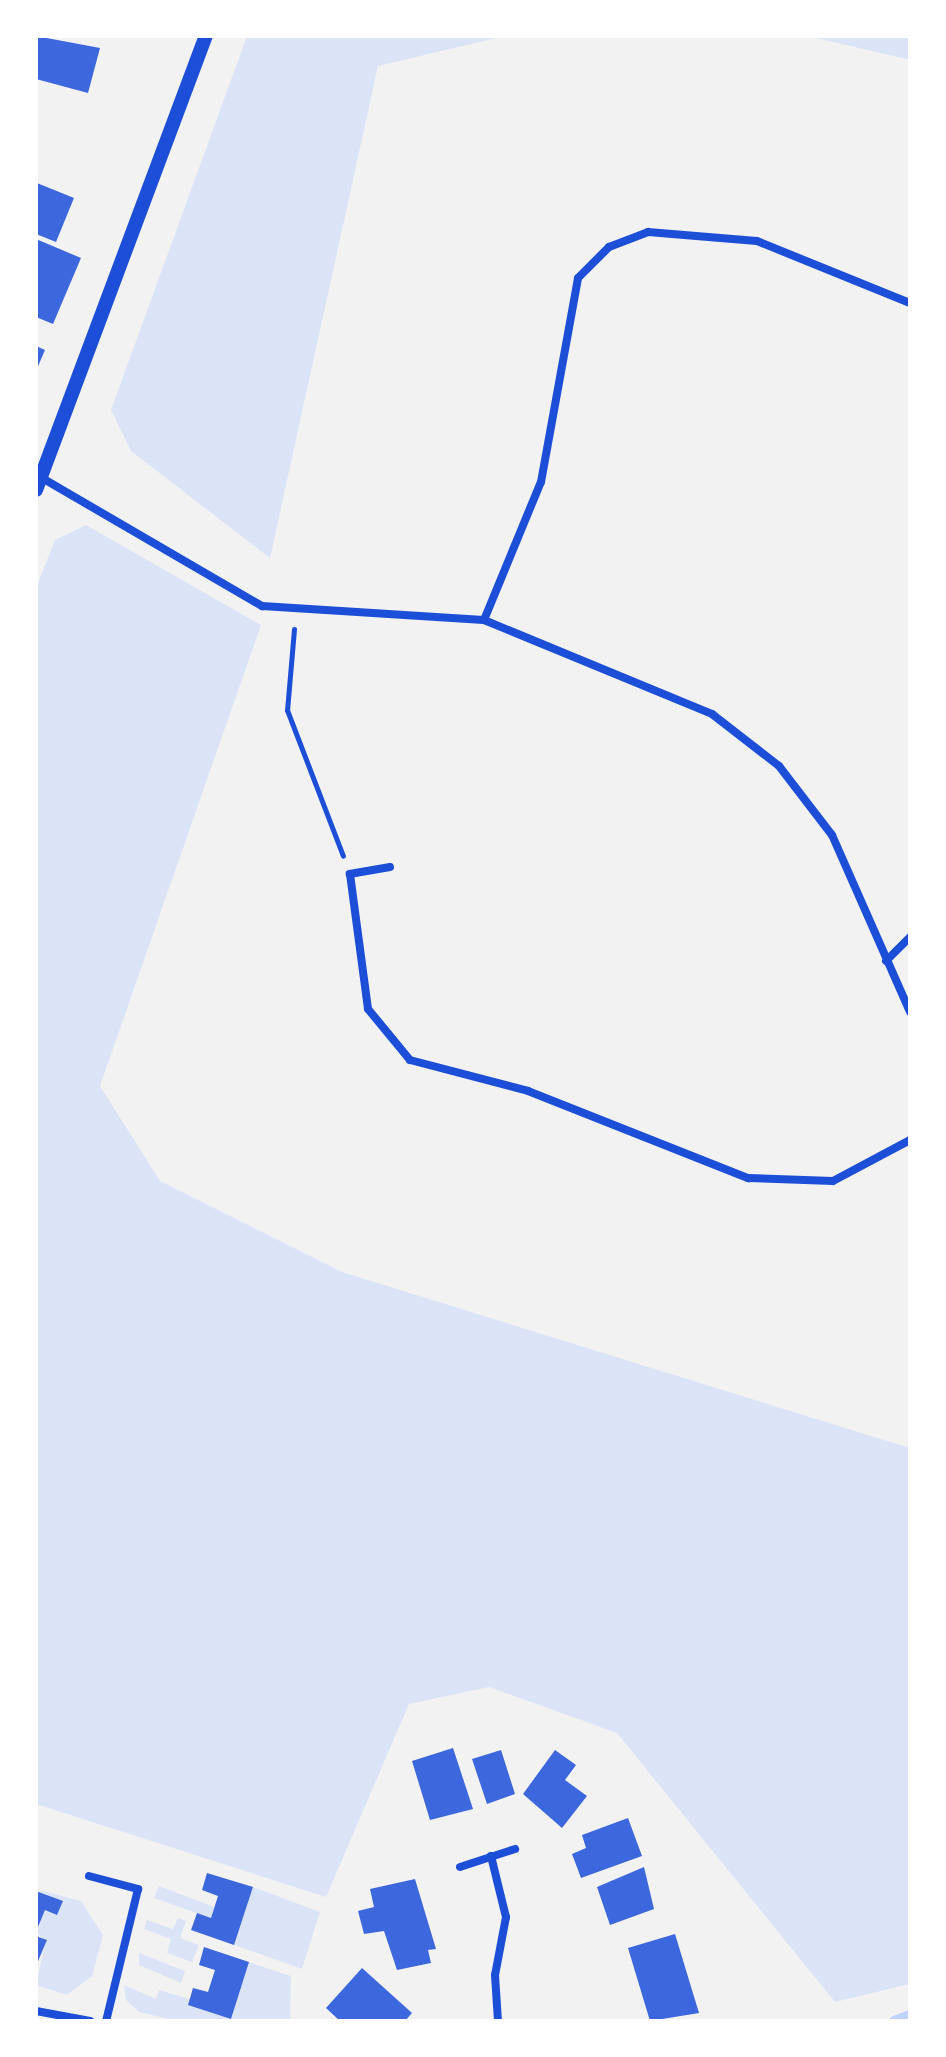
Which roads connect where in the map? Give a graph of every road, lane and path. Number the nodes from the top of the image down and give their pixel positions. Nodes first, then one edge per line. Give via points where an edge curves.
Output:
1 (206, 36) edge
2 (910, 303) edge
3 (39, 484) edge
4 (299, 612) junction
5 (484, 620) junction
6 (390, 867) dead end
7 (350, 874) junction
8 (910, 937) edge
9 (886, 961) junction
10 (910, 1012) edge
11 (910, 1140) edge
12 (515, 1849) dead end
13 (491, 1856) junction
14 (460, 1867) dead end
15 (89, 1876) dead end
16 (36, 2011) edge
17 (90, 2021) edge
18 (106, 2021) edge
19 (498, 2021) edge

1 - 3 street
2 - 5 street via 757,241 648,232 609,247 578,278 541,482
3 - 4 street via 262,606
4 - 5 street
4 - 7 path via 287,710
5 - 9 street via 712,714 779,766 832,835
6 - 7 street
7 - 11 street via 368,1009 410,1060 528,1091 748,1178 833,1181
8 - 9 street
9 - 10 street
12 - 13 street
13 - 14 street
13 - 19 street via 506,1917 495,1975
15 - 18 street via 138,1889
16 - 17 street

